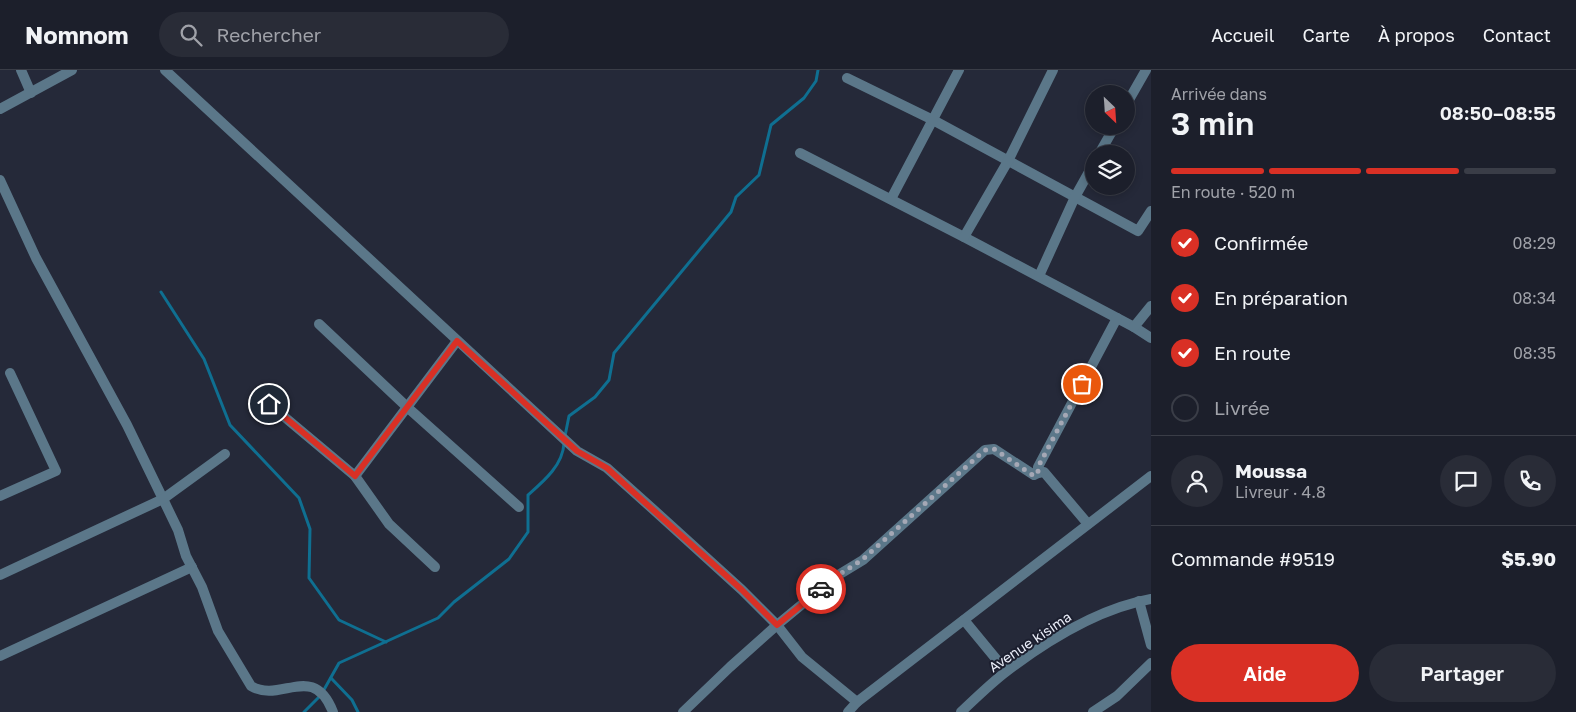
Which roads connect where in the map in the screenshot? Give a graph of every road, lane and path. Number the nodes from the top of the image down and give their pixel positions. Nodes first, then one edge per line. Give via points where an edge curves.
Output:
1 (21, 70) edge
2 (72, 70) edge
3 (165, 70) edge
4 (959, 70) edge
5 (1053, 70) edge
6 (1146, 71) edge
7 (847, 78) dead end
8 (1135, 90) edge
9 (31, 93) junction
10 (0, 108) edge
11 (933, 120) junction
12 (800, 153) dead end
13 (1008, 161) junction
14 (1085, 179) edge
15 (0, 180) edge
16 (1075, 197) junction
17 (891, 199) junction
18 (1151, 211) edge
19 (964, 236) junction
20 (1039, 276) junction
21 (1151, 306) edge
22 (1117, 318) junction
23 (320, 324) dead end
24 (1134, 327) junction
25 (1151, 338) edge
26 (457, 341) junction
27 (10, 373) dead end
28 (269, 404) dead end
29 (407, 407) junction
30 (226, 454) dead end
31 (1038, 472) junction
32 (355, 476) junction
33 (1151, 476) edge
34 (0, 496) edge
35 (163, 498) junction
36 (519, 507) dead end
37 (1088, 524) junction
38 (192, 567) junction
39 (435, 567) dead end
40 (0, 575) edge
41 (1151, 599) edge
42 (1139, 601) junction
43 (964, 620) junction
44 (777, 625) junction
45 (1151, 644) edge
46 (0, 656) edge
47 (1151, 663) edge
48 (1006, 671) junction
49 (857, 702) junction
50 (333, 712) edge
51 (683, 712) edge
52 (848, 712) edge
53 (960, 712) edge
54 (1093, 712) edge

1 - 9 street
2 - 9 street
3 - 26 street
4 - 11 street
5 - 13 street
6 - 8 street
7 - 11 street
9 - 10 street
11 - 13 street
11 - 17 street
12 - 17 street
13 - 16 street
13 - 19 street
14 - 16 street
15 - 35 street via 36,258
16 - 18 street via 1138,231
16 - 20 street
17 - 19 street
19 - 20 street
20 - 22 street
21 - 24 street
22 - 24 street
22 - 31 street
23 - 29 street
24 - 25 street
26 - 29 street
26 - 44 street via 577,451 607,468
27 - 34 street via 56,471
28 - 32 street
29 - 32 street
29 - 36 street
30 - 35 street
31 - 37 street via 1044,472
31 - 44 street via 1034,476 994,449 985,450 862,560 835,577
32 - 39 street via 390,524
33 - 37 street
35 - 38 street
35 - 40 street
37 - 43 street
38 - 46 street
38 - 50 street via 218,631 251,686 259,691 311,686 328,700
41 - 42 street, Avenue kisima
42 - 45 street
42 - 48 street, Avenue kisima via 1071,629
43 - 48 street
43 - 49 street
44 - 49 street via 802,657
44 - 51 street
47 - 54 street via 1117,696
48 - 53 street, Avenue kisima
49 - 52 street

